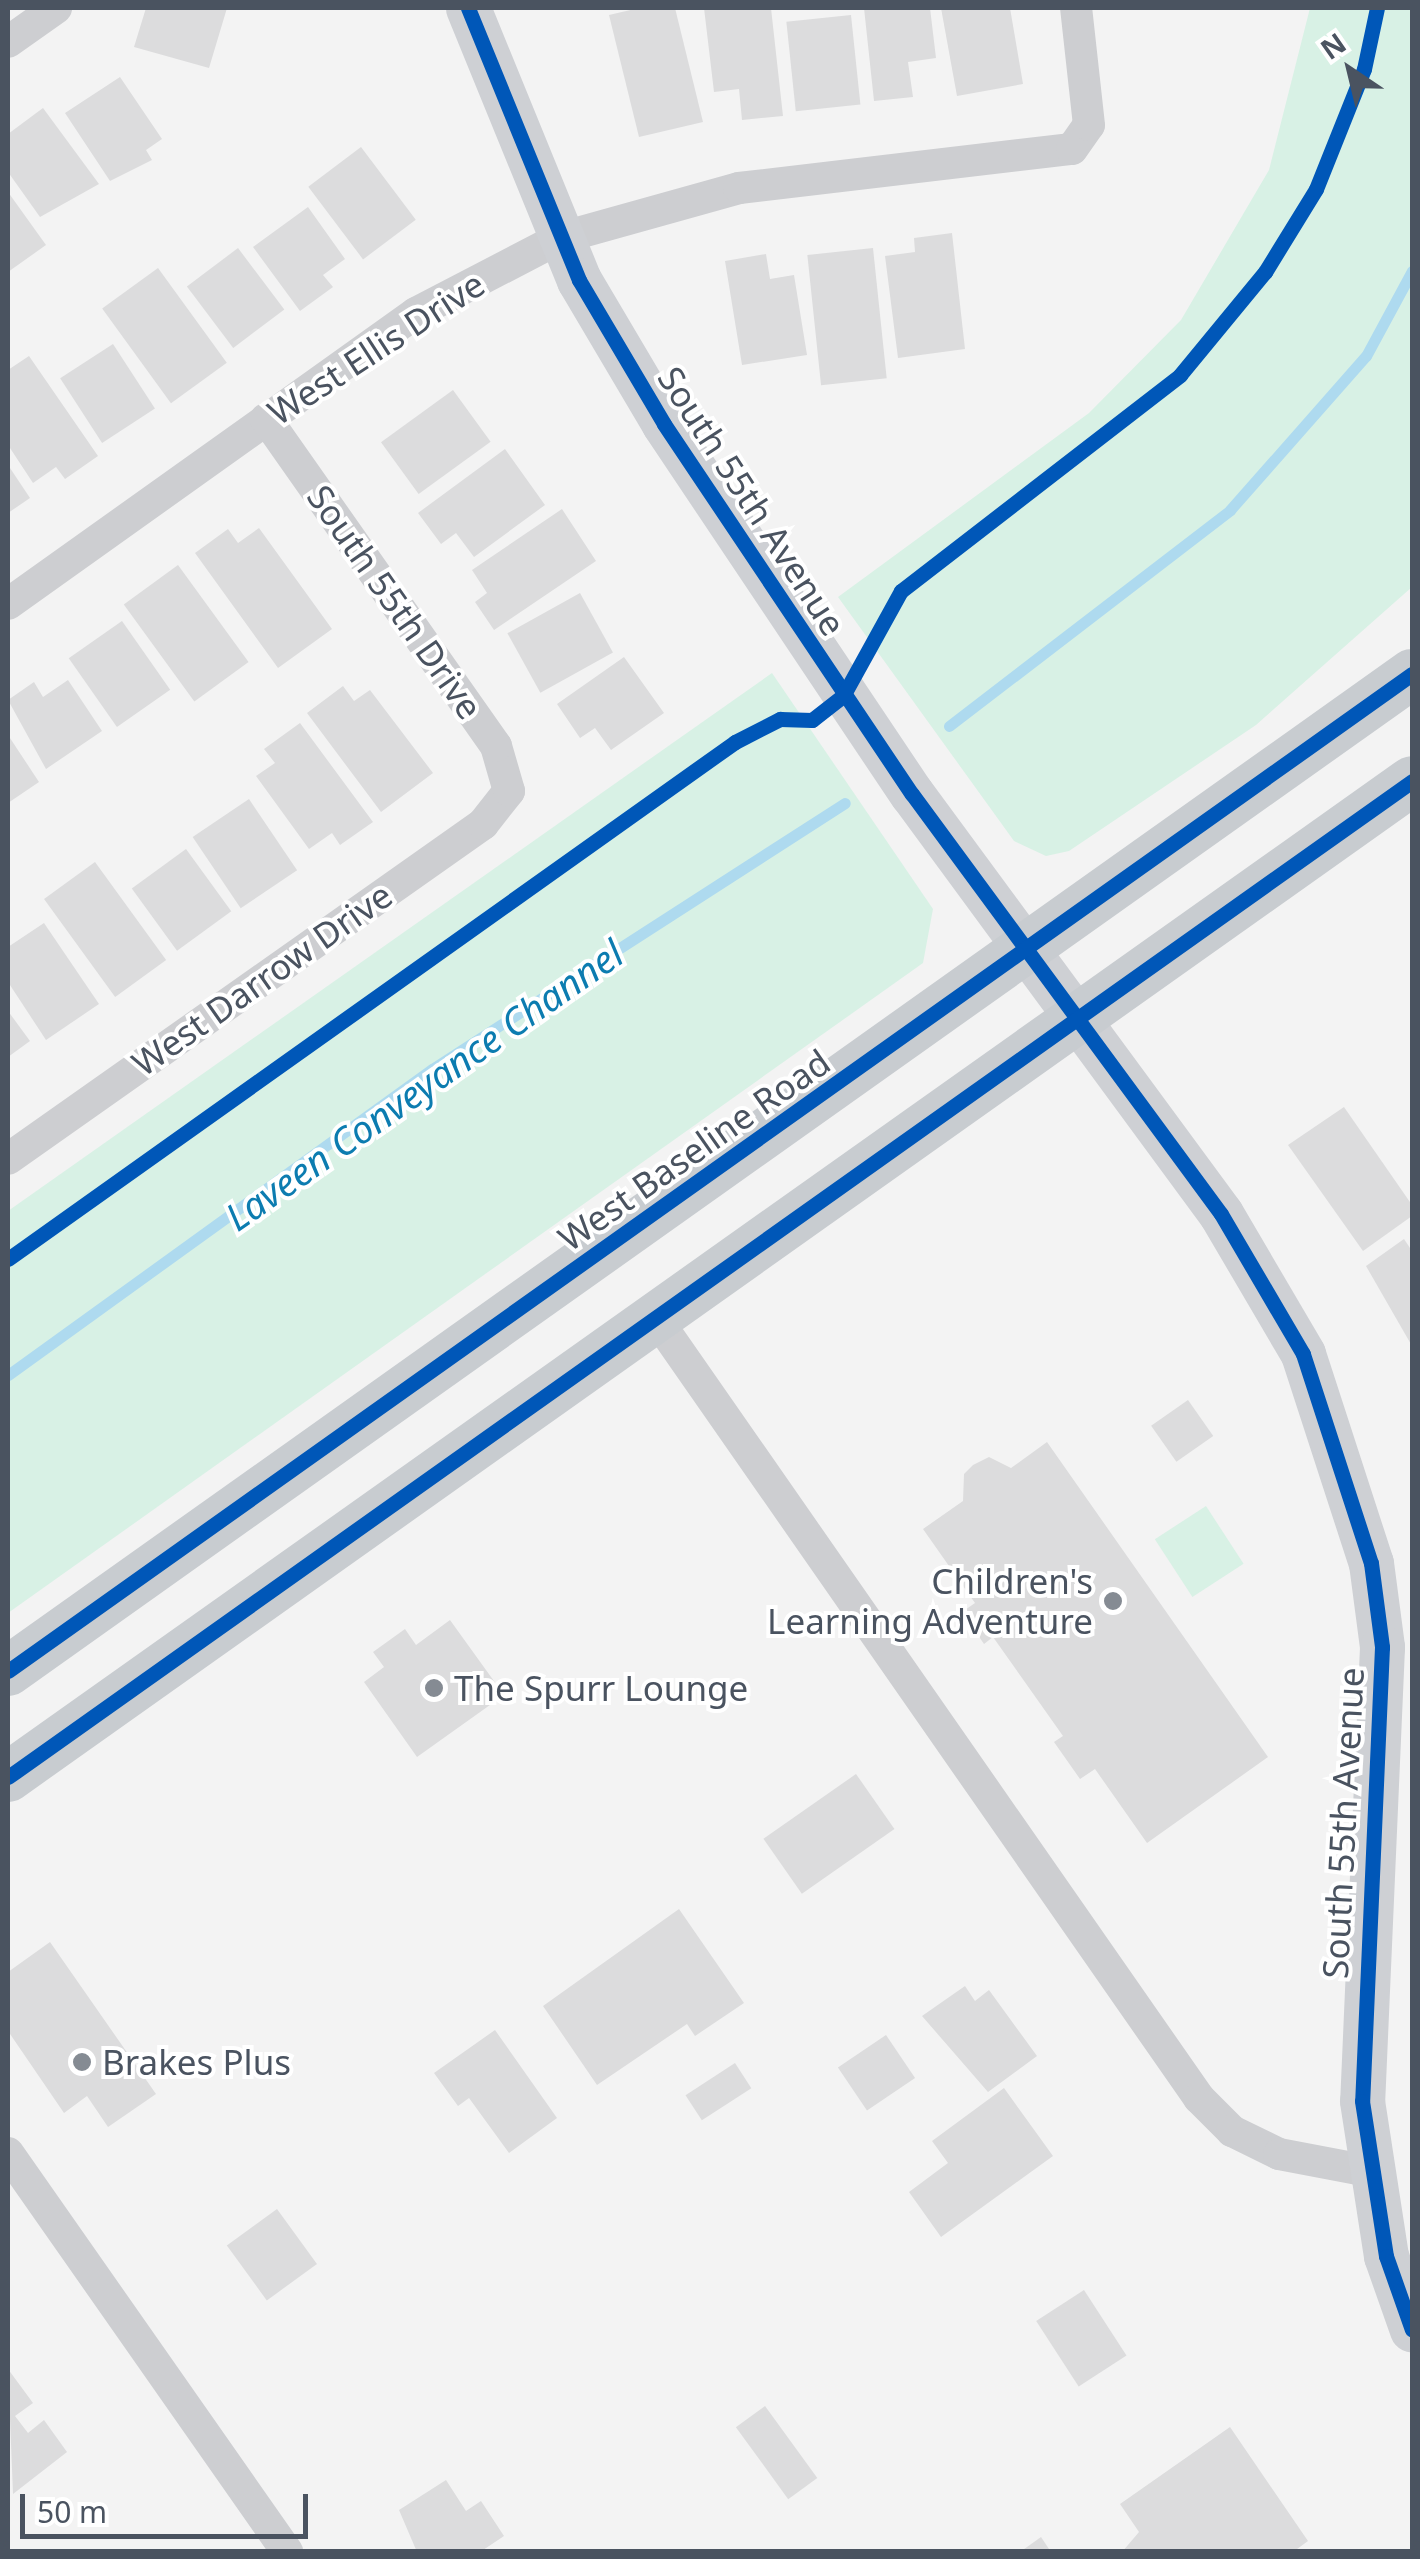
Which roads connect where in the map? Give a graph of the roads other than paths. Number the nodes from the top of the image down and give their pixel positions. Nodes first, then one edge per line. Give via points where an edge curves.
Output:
1 (56, 8) edge
2 (468, 8) edge
3 (1076, 8) edge
4 (8, 42) edge
5 (560, 238) junction
6 (266, 419) junction
7 (8, 604) edge
8 (1412, 674) edge
9 (1412, 781) edge
10 (509, 792) joint
11 (1029, 950) junction
12 (1080, 1016) junction
13 (8, 1159) edge
14 (655, 1317) junction
15 (8, 1671) edge
16 (8, 1776) edge
17 (8, 2153) edge
18 (1368, 2171) junction
19 (1412, 2330) edge
20 (287, 2552) edge

1 - 4 street
2 - 5 street, South 55th Avenue
3 - 5 street, West Ellis Drive via 1089,124 1082,143 740,188
5 - 6 street, West Ellis Drive via 416,312
5 - 11 street, South 55th Avenue via 664,424 872,738
6 - 7 street, West Ellis Drive
6 - 10 street, South 55th Drive via 496,746
8 - 11 main road, West Baseline Road
9 - 12 main road
10 - 13 street, West Darrow Drive via 483,824
11 - 12 street, South 55th Avenue
11 - 15 main road, West Baseline Road
12 - 14 main road
12 - 18 street, South 55th Avenue via 1221,1214 1303,1354 1371,1563 1384,1737 1360,2024
14 - 16 main road
14 - 18 street via 1199,2098 1232,2131 1279,2154
17 - 20 street
18 - 19 street, South 55th Avenue

